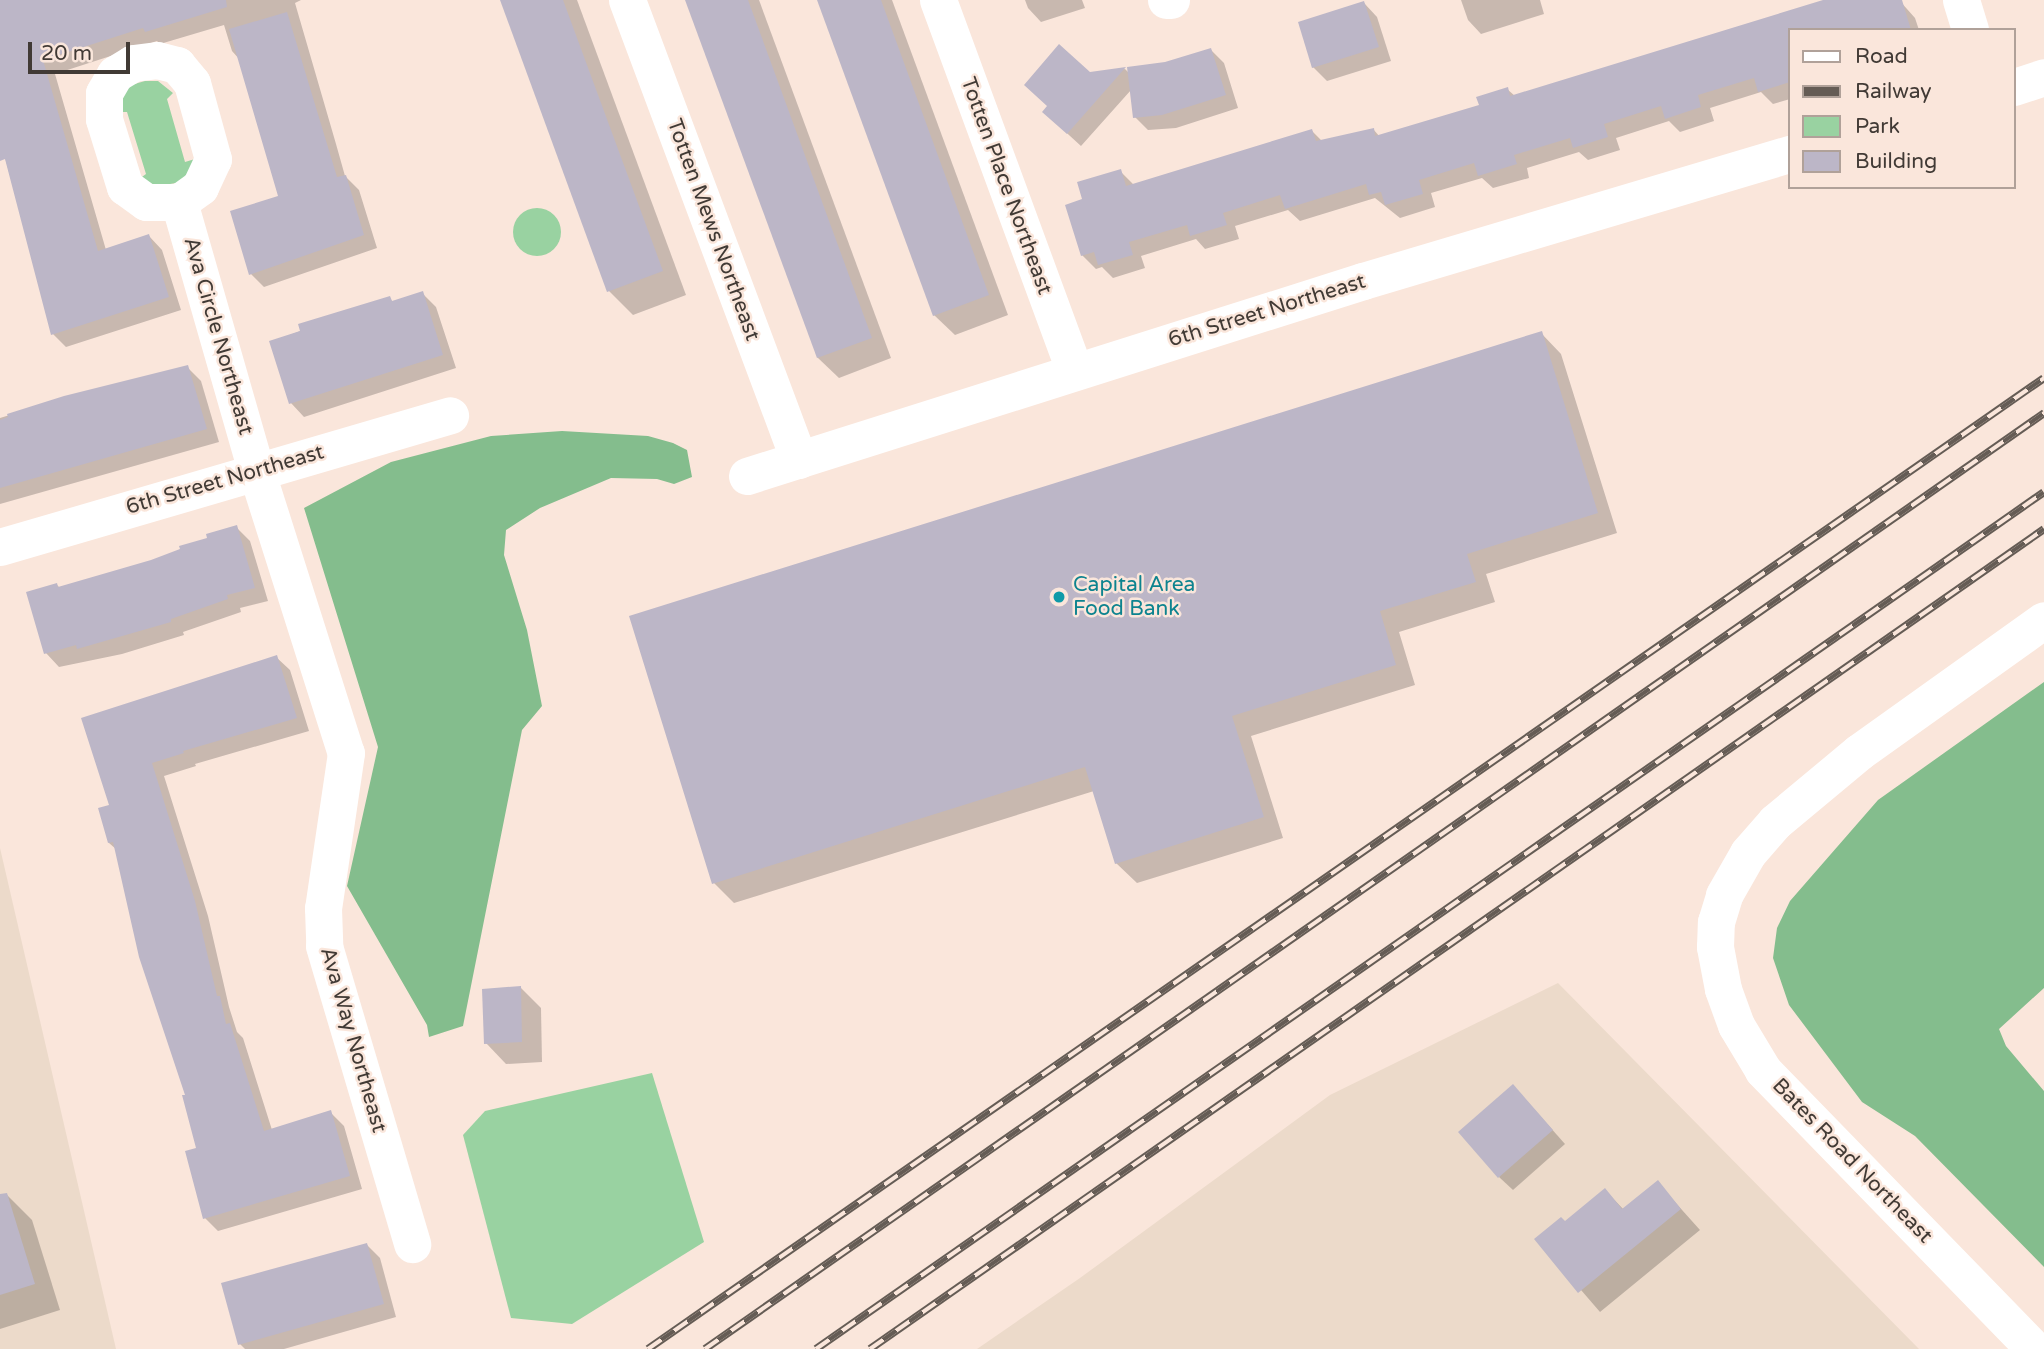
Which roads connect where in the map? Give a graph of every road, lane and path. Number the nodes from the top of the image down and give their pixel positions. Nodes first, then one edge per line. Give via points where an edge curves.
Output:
1 (627, 0) edge
2 (938, 0) edge
3 (1961, 0) edge
4 (1969, 28) edge
5 (2044, 77) edge
6 (2016, 86) edge
7 (1788, 155) edge
8 (179, 202) dead end
9 (1075, 372) junction
10 (450, 415) dead end
11 (799, 460) junction
12 (256, 470) junction
13 (747, 476) dead end
14 (0, 547) edge
15 (2044, 620) edge
16 (412, 1244) dead end
17 (2034, 1349) edge

1 - 11 street, Totten Mews Northeast
2 - 9 street, Totten Place Northeast
3 - 4 street
5 - 6 street
7 - 9 street, 6th Street Northeast
8 - 12 street, Ava Circle Northeast
9 - 11 street, 6th Street Northeast
10 - 12 street, 6th Street Northeast
11 - 13 street, 6th Street Northeast
12 - 14 street, 6th Street Northeast
12 - 16 street, Ava Way Northeast via 346,752 323,908 324,946
15 - 17 street, Bates Road Northeast via 1859,752 1775,822 1748,853 1724,895 1715,947 1719,976 1736,1025 1763,1070

